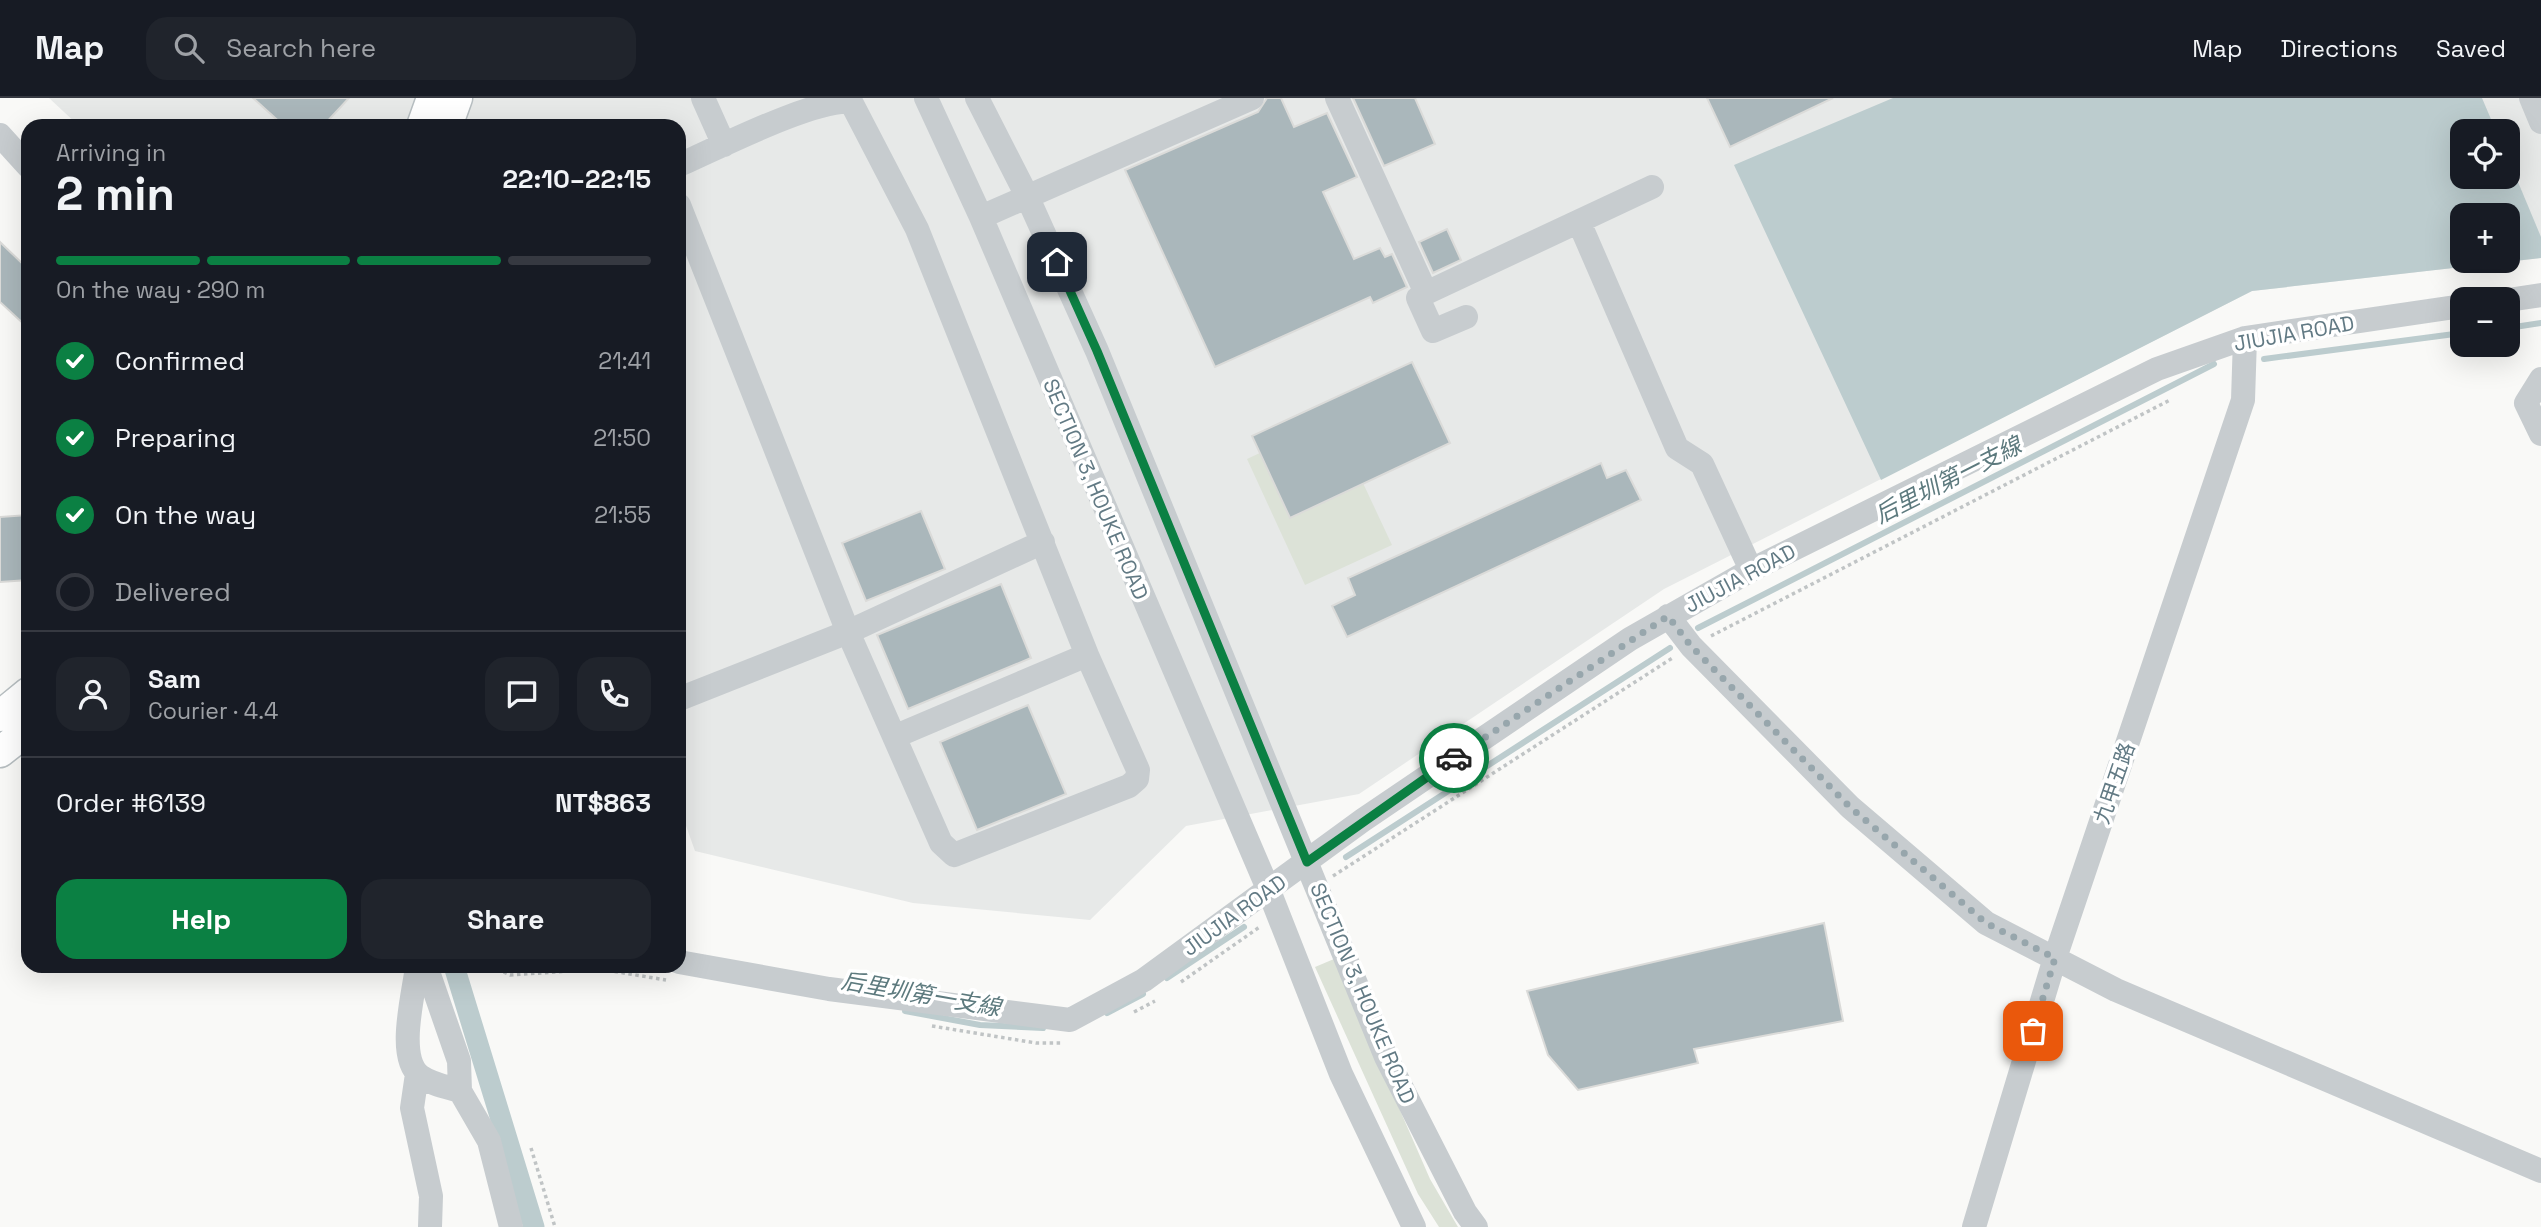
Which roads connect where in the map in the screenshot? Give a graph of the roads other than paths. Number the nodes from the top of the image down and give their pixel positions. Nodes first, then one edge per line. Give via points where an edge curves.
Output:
1 (432, 98) edge
2 (457, 98) edge
3 (703, 98) edge
4 (926, 98) edge
5 (977, 98) edge
6 (1252, 98) edge
7 (1337, 98) edge
8 (2531, 98) edge
9 (799, 104) edge
10 (424, 119) edge
11 (450, 119) edge
12 (2541, 122) edge
13 (0, 135) edge
14 (724, 145) junction
15 (21, 158) edge
16 (686, 162) edge
17 (1652, 187) dead end
18 (1027, 196) junction
19 (981, 217) junction
20 (1579, 222) junction
21 (686, 223) edge
22 (1426, 293) junction
23 (2541, 295) edge
24 (2520, 298) edge
25 (2450, 308) edge
26 (1466, 317) dead end
27 (2245, 338) junction
28 (2541, 379) edge
29 (2541, 434) edge
30 (1042, 542) junction
31 (1751, 570) junction
32 (1668, 616) junction
33 (848, 632) junction
34 (1087, 655) junction
35 (686, 696) edge
36 (21, 699) edge
37 (0, 716) edge
38 (21, 736) edge
39 (895, 736) junction
40 (0, 752) edge
41 (1307, 862) junction
42 (1269, 891) junction
43 (2055, 958) junction
44 (686, 963) edge
45 (416, 973) edge
46 (428, 973) edge
47 (417, 1074) junction
48 (460, 1091) junction
49 (2541, 1171) edge
50 (430, 1227) edge
51 (511, 1227) edge
52 (1414, 1227) edge
53 (1476, 1227) edge
54 (1974, 1227) edge

1 - 10 main road
2 - 11 main road
3 - 14 street
4 - 19 street, SECTION 3, HOUKE ROAD
5 - 18 street, SECTION 3, HOUKE ROAD
6 - 18 street
7 - 22 street
8 - 12 street
9 - 14 street
9 - 30 street via 851,102 917,229
13 - 15 street
14 - 16 street
17 - 20 street
18 - 19 street
18 - 41 street, SECTION 3, HOUKE ROAD via 1097,351
19 - 42 street, SECTION 3, HOUKE ROAD
20 - 22 street
20 - 31 street via 1677,448 1702,464
21 - 33 street
22 - 26 street via 1418,298 1433,331
23 - 24 street
25 - 27 street, JIUJIA ROAD
27 - 31 street, JIUJIA ROAD via 2157,369
27 - 43 street, 九甲五路 via 2243,400
28 - 29 street via 2526,403
30 - 33 street
30 - 34 street
31 - 32 street, JIUJIA ROAD
32 - 41 street, JIUJIA ROAD
32 - 43 street via 1691,646 1850,807 1986,923
33 - 35 street
33 - 39 street
34 - 39 street
34 - 39 street via 1138,770 1137,779 1129,786 954,855 941,843
36 - 37 main road
38 - 40 main road
41 - 42 street, JIUJIA ROAD
41 - 53 street, SECTION 3, HOUKE ROAD via 1386,1057
42 - 44 street, JIUJIA ROAD via 1144,980 1070,1020 829,989
42 - 52 street, SECTION 3, HOUKE ROAD via 1341,1074
43 - 49 street via 2222,1037
43 - 54 street, 九甲五路
45 - 47 street via 405,1044
46 - 48 street via 459,1061
47 - 48 street
47 - 50 street via 412,1108 431,1196
48 - 51 street via 489,1141

